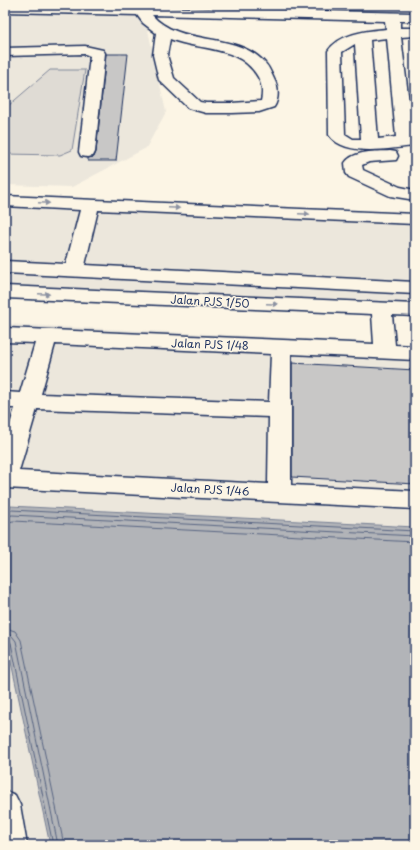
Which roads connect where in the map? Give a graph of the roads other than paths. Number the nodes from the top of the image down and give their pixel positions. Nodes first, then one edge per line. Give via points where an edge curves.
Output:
1 (201, 5) edge
2 (347, 7) edge
3 (5, 8) edge
4 (142, 8) edge
5 (415, 10) edge
6 (391, 13) junction
7 (415, 16) edge
8 (164, 31) junction
9 (393, 32) junction
10 (415, 32) edge
11 (362, 38) junction
12 (5, 52) edge
13 (370, 144) junction
14 (412, 145) edge
15 (87, 152) dead end
16 (415, 195) edge
17 (5, 201) edge
18 (90, 205) junction
19 (415, 219) edge
20 (5, 267) edge
21 (74, 270) junction
22 (415, 288) edge
23 (5, 292) edge
24 (5, 307) edge
25 (415, 310) edge
26 (382, 316) junction
27 (415, 325) edge
28 (5, 335) edge
29 (47, 337) junction
30 (281, 347) junction
31 (385, 352) junction
32 (415, 353) edge
33 (5, 400) edge
34 (29, 401) junction
35 (280, 410) junction
36 (5, 479) edge
37 (279, 493) junction
38 (415, 500) edge
39 (5, 805) edge
40 (12, 845) edge

1 - 2 street
2 - 6 street
3 - 4 street
4 - 6 street
4 - 8 street via 149,22
5 - 6 street
6 - 7 street
6 - 9 street
8 - 8 street via 160,55 167,80 194,105 206,108 232,108 268,104 271,99 264,71 245,54
9 - 10 street
9 - 11 street
9 - 14 street
11 - 13 street
11 - 13 street via 337,47 335,51 337,135 343,142
12 - 15 street via 86,50 98,53
13 - 14 street
14 - 16 street via 353,163 355,173 396,192
17 -> 18 street
18 -> 19 street
18 - 21 street
20 - 21 street
21 - 22 street
23 -> 26 street, Jalan PJS 1/50
24 - 26 street, Jalan PJS 1/50
25 - 26 street, Jalan PJS 1/50
26 - 27 street, Jalan PJS 1/50
26 - 31 street
28 - 29 street, Jalan PJS 1/48
29 - 30 street, Jalan PJS 1/48
29 - 34 street
30 - 31 street, Jalan PJS 1/48
30 - 35 street
31 - 32 street, Jalan PJS 1/48
33 - 34 street
34 - 35 street
34 - 36 street
35 - 37 street
36 - 37 street, Jalan PJS 1/46
37 - 38 street, Jalan PJS 1/46
39 - 40 street

